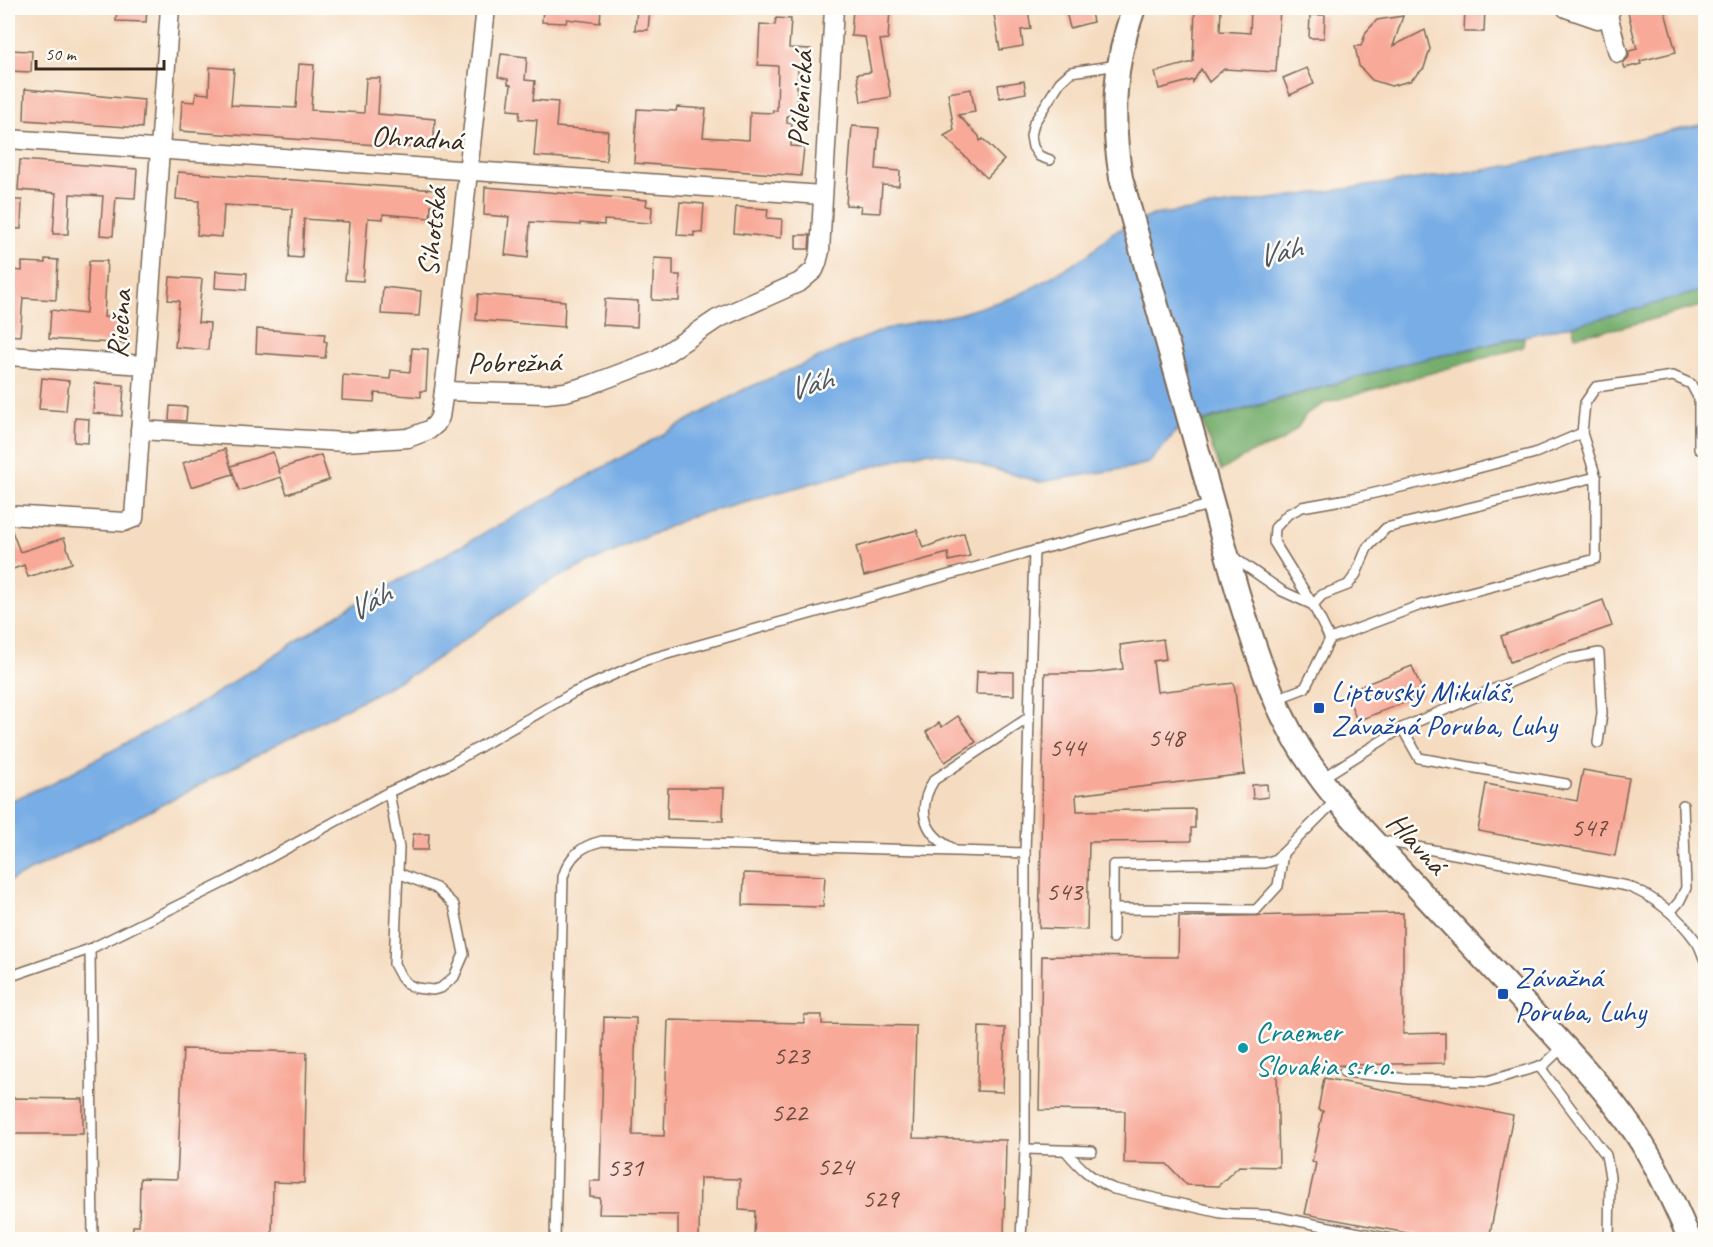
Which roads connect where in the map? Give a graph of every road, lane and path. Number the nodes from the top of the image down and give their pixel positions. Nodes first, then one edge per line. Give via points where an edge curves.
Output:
1 (170, 8) edge
2 (486, 8) edge
3 (834, 8) edge
4 (1134, 8) edge
5 (1566, 8) edge
6 (1610, 11) edge
7 (1618, 53) dead end
8 (1118, 65) junction
9 (8, 139) edge
10 (160, 150) junction
11 (1050, 160) dead end
12 (467, 170) junction
13 (822, 195) junction
14 (8, 356) edge
15 (144, 365) junction
16 (444, 391) junction
17 (140, 430) junction
18 (1582, 433) junction
19 (1700, 449) dead end
20 (1596, 477) junction
21 (1214, 504) junction
22 (8, 514) edge
23 (1034, 551) junction
24 (1227, 553) junction
25 (1312, 605) junction
26 (1330, 639) junction
27 (1276, 699) junction
28 (1028, 718) junction
29 (1402, 728) junction
30 (1599, 743) dead end
31 (1320, 779) junction
32 (1566, 784) dead end
33 (389, 792) junction
34 (1337, 799) junction
35 (1683, 805) dead end
36 (1371, 838) junction
37 (955, 850) junction
38 (1025, 853) junction
39 (1283, 853) junction
40 (398, 873) junction
41 (1113, 909) junction
42 (1671, 911) junction
43 (1113, 938) dead end
44 (90, 949) junction
45 (1706, 962) edge
46 (8, 977) edge
47 (1564, 1046) junction
48 (1539, 1066) junction
49 (1344, 1072) dead end
50 (1024, 1149) junction
51 (1066, 1151) junction
52 (1092, 1151) dead end
53 (93, 1239) edge
54 (555, 1239) edge
55 (1021, 1239) edge
56 (1396, 1239) edge
57 (1609, 1239) edge
58 (1688, 1239) edge

1 - 10 street, Riečna
2 - 12 street, Sihotská
3 - 13 street, Pálenická
4 - 8 street, Hlavná
5 - 6 street via 1598,19
6 - 7 street
8 - 11 lane via 1071,72 1059,82 1034,123 1031,136 1039,156
8 - 21 street, Hlavná via 1113,110 1121,178
9 - 10 street, Ohradná
10 - 12 street, Ohradná
10 - 15 street, Riečna
12 - 13 street, Ohradná
12 - 16 street, Sihotská
13 - 16 street, Pobrežná via 819,257 814,270 800,282 717,319 656,360 565,392
14 - 15 street
15 - 17 street, Riečna
16 - 17 street, Pobrežná via 436,424 408,438 345,442
17 - 22 street, Riečna via 134,518 124,522
18 - 19 lane via 1585,403 1596,387 1673,376 1691,384 1699,399
18 - 20 lane
18 - 25 lane via 1535,453 1302,507 1288,514 1275,528 1275,542
20 - 25 lane via 1386,528 1366,548 1348,585 1322,595
20 - 26 lane via 1596,559 1421,605
21 - 23 lane
21 - 24 street, Hlavná
23 - 28 lane
23 - 33 lane via 646,660 573,693 450,764
24 - 25 lane via 1282,591
24 - 27 street, Hlavná via 1251,636
25 - 26 lane
26 - 27 lane via 1305,688
27 - 31 street, Hlavná
28 - 37 lane via 934,780 925,793 925,818 930,830
28 - 38 lane
29 - 30 lane via 1563,660 1599,653
29 - 31 lane
29 - 32 lane via 1419,758
31 - 34 street, Hlavná
33 - 40 lane via 399,848
33 - 44 lane via 228,880
34 - 36 street, Hlavná
34 - 39 lane
35 - 42 lane via 1686,888
36 - 42 lane via 1626,885
36 - 47 street, Hlavná
37 - 38 lane
37 - 54 lane via 602,841 572,856 563,877
38 - 50 lane
39 - 41 lane via 1278,886 1256,910
39 - 41 lane via 1265,863 1113,865
40 - 40 lane via 436,888 454,905 464,954 454,977 441,988 425,990 407,984 394,964
41 - 43 lane
42 - 45 lane via 1698,943
44 - 46 lane
44 - 53 lane
47 - 48 lane
47 - 58 street, Hlavná via 1634,1132 1661,1176
48 - 49 lane via 1488,1081
48 - 57 lane via 1606,1155 1610,1172
50 - 51 lane
50 - 55 lane
51 - 52 lane
51 - 56 lane via 1087,1175 1114,1189 1221,1213 1273,1214

